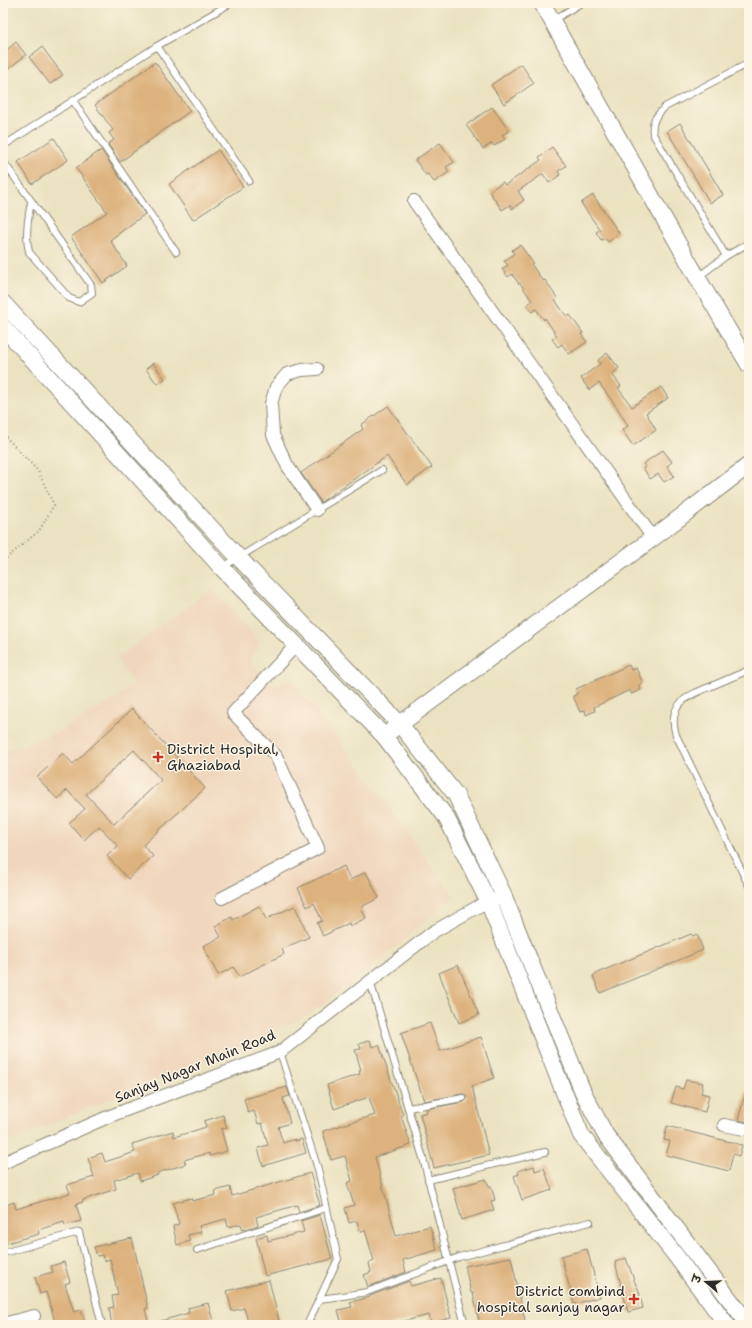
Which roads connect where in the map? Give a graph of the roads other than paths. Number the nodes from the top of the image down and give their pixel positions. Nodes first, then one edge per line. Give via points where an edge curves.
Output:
1 (231, 3) edge
2 (542, 3) edge
3 (581, 3) edge
4 (552, 21) junction
5 (157, 46) junction
6 (749, 63) edge
7 (74, 102) junction
8 (3, 146) edge
9 (3, 161) edge
10 (249, 181) dead end
11 (414, 201) dead end
12 (31, 202) junction
13 (749, 243) edge
14 (176, 252) dead end
15 (726, 256) junction
16 (697, 277) junction
17 (3, 302) edge
18 (3, 327) edge
19 (749, 365) edge
20 (318, 369) dead end
21 (749, 465) edge
22 (382, 470) dead end
23 (317, 510) junction
24 (653, 538) junction
25 (239, 558) junction
26 (222, 568) junction
27 (296, 645) junction
28 (749, 670) edge
29 (400, 723) junction
30 (384, 736) junction
31 (749, 886) edge
32 (505, 897) junction
33 (222, 898) dead end
34 (488, 901) junction
35 (370, 981) junction
36 (280, 1052) junction
37 (463, 1098) dead end
38 (408, 1108) junction
39 (724, 1125) dead end
40 (749, 1130) edge
41 (545, 1152) dead end
42 (3, 1163) edge
43 (428, 1180) junction
44 (326, 1208) junction
45 (590, 1222) dead end
46 (197, 1250) dead end
47 (3, 1253) edge
48 (449, 1261) junction
49 (319, 1299) junction
50 (34, 1316) dead end
51 (3, 1324) edge
52 (102, 1325) edge
53 (306, 1325) edge
54 (465, 1325) edge
55 (727, 1325) edge
56 (749, 1325) edge

1 - 5 lane
2 - 4 street
3 - 4 lane
4 - 16 street
5 - 7 lane
5 - 10 lane
6 - 15 lane via 665,107 653,121 652,128 671,166
7 - 8 lane
7 - 14 lane
9 - 12 lane
11 - 24 street
12 - 12 lane via 91,285 92,293 79,302 69,298 29,252 26,243
13 - 15 lane
15 - 16 lane
16 - 19 street
17 - 25 street
18 - 26 street
20 - 23 street via 287,374 276,387 271,404 273,435 287,465
21 - 24 street
22 - 23 lane
23 - 25 lane
24 - 29 street
25 - 26 lane
25 - 29 street
26 - 27 street
27 - 30 street
27 - 33 street via 233,713 276,756 318,848
28 - 31 lane via 691,694 680,704 673,724
29 - 30 street
29 - 32 street via 456,795
30 - 34 street via 446,817
32 - 34 street, Sanjay Nagar Main Road
32 - 56 street via 583,1092 605,1134
34 - 35 street, Sanjay Nagar Main Road via 433,932
34 - 55 street via 581,1135
35 - 36 street, Sanjay Nagar Main Road
35 - 38 lane
36 - 42 street, Sanjay Nagar Main Road via 110,1116
36 - 44 lane via 318,1169
37 - 38 lane
38 - 43 lane
39 - 40 street
41 - 43 lane
43 - 48 lane
44 - 46 lane
44 - 49 lane via 338,1259
45 - 48 lane
47 - 52 lane via 79,1232
48 - 49 lane via 367,1292
48 - 54 lane
49 - 53 lane
50 - 51 street

